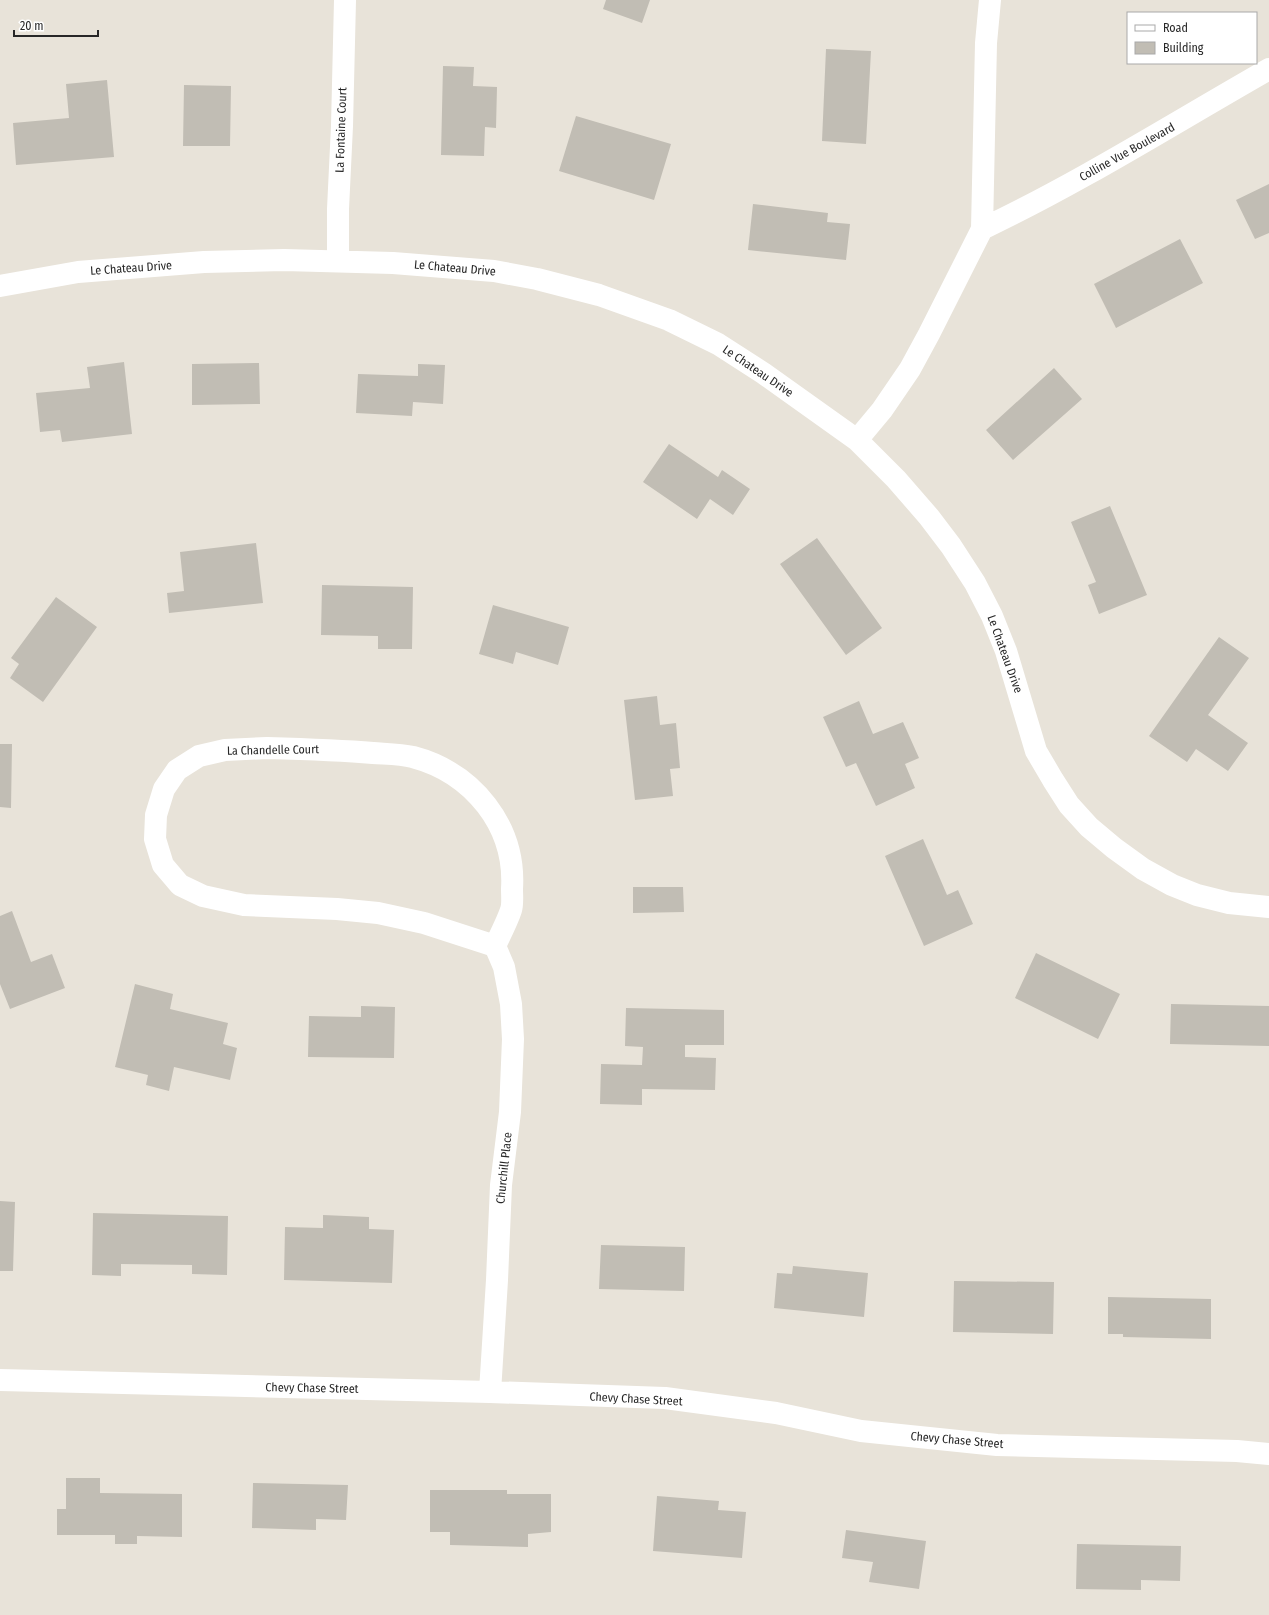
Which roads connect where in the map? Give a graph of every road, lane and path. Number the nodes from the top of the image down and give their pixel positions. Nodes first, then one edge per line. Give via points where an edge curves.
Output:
1 (345, 0) edge
2 (990, 0) edge
3 (1269, 70) edge
4 (982, 229) junction
5 (338, 260) junction
6 (0, 286) edge
7 (857, 440) junction
8 (1269, 907) edge
9 (495, 946) junction
10 (0, 1380) edge
11 (490, 1392) junction
12 (1269, 1454) edge

1 - 5 street, La Fontaine Court
2 - 4 street via 986,43
3 - 4 street, Colline Vue Boulevard via 1030,206
4 - 7 street via 910,369 882,410
5 - 6 street, Le Chateau Drive via 204,262 78,272
5 - 7 street, Le Chateau Drive via 494,271 599,295 669,320 718,344
7 - 8 street, Le Chateau Drive via 929,517 975,583 1006,651 1036,751 1069,805 1089,827 1143,869 1172,885 1197,895 1229,903
9 - 9 street, La Chandelle Court via 511,910 513,872 505,839 492,814 476,793 456,776 433,764 411,757 328,749 225,750 199,756 177,770 164,789 156,815 155,839 163,865 180,885 203,896 244,905 378,913 424,923
9 - 11 street, Churchill Place via 504,966 511,1004 513,1039 510,1112 501,1185
10 - 11 street, Chevy Chase Street
11 - 12 street, Chevy Chase Street via 665,1398 776,1413 861,1431 997,1445

